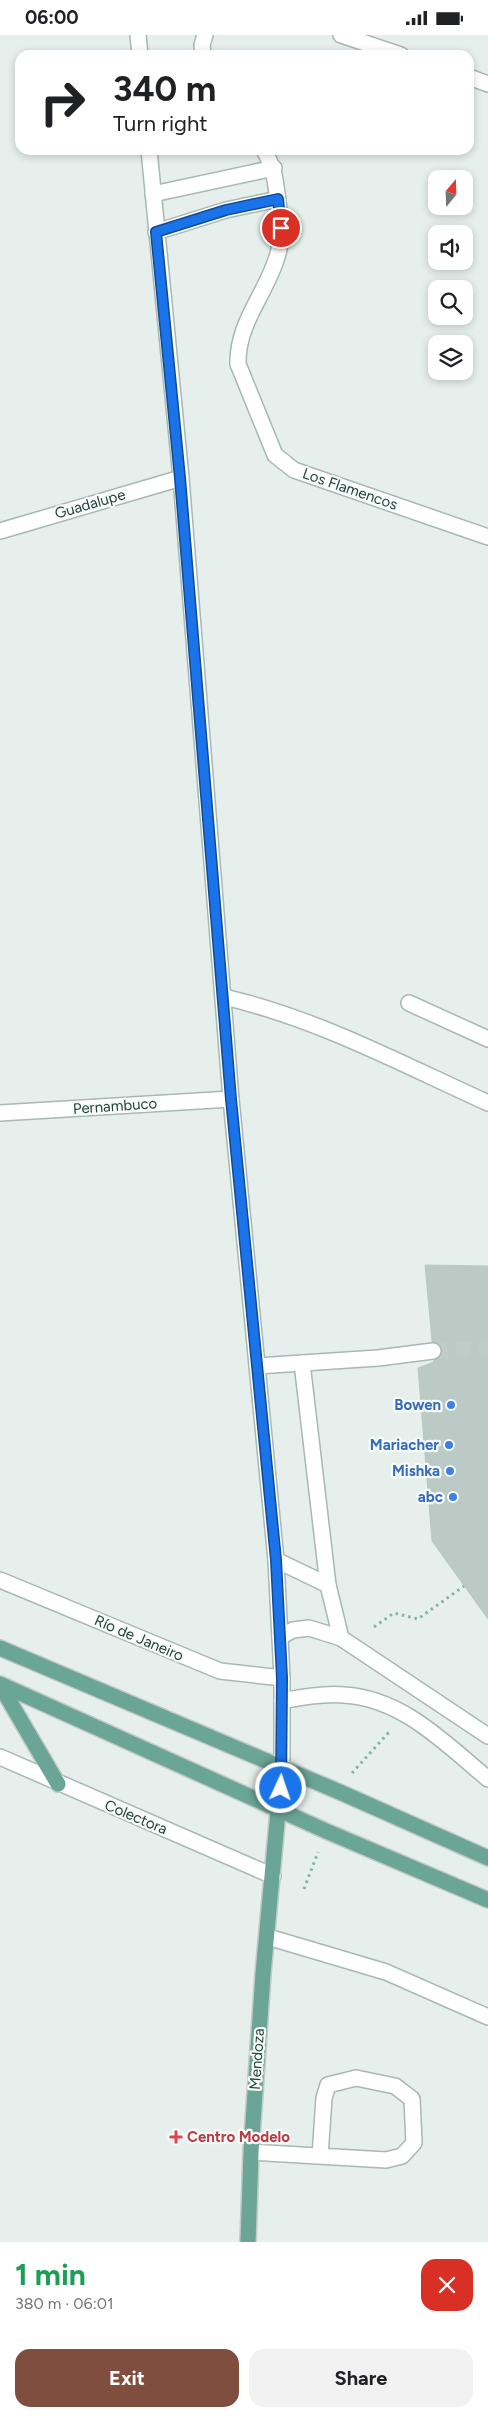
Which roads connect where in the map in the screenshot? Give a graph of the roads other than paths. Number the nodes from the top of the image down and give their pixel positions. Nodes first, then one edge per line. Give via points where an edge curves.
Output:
1 (138, 35) edge
2 (205, 35) edge
3 (342, 35) edge
4 (140, 50) edge
5 (203, 50) edge
6 (386, 50) edge
7 (474, 79) edge
8 (488, 84) edge
9 (149, 155) edge
10 (267, 155) edge
11 (274, 168) junction
12 (153, 194) junction
13 (278, 199) junction
14 (156, 232) junction
15 (180, 478) junction
16 (0, 531) edge
17 (488, 537) edge
18 (224, 997) junction
19 (409, 1003) dead end
20 (488, 1039) edge
21 (231, 1099) junction
22 (488, 1103) edge
23 (0, 1113) edge
24 (432, 1351) tunnel mouth
25 (302, 1363) junction
26 (257, 1366) junction
27 (276, 1560) junction
28 (0, 1580) edge
29 (328, 1585) junction
30 (280, 1637) junction
31 (341, 1638) junction
32 (0, 1649) edge
33 (282, 1678) junction
34 (0, 1685) edge
35 (282, 1701) junction
36 (488, 1736) edge
37 (0, 1757) edge
38 (282, 1768) junction
39 (488, 1779) edge
40 (58, 1783) junction
41 (279, 1809) junction
42 (488, 1858) edge
43 (273, 1876) junction
44 (488, 1900) edge
45 (268, 1937) junction
46 (488, 2017) edge
47 (251, 2152) junction
48 (320, 2156) junction
49 (248, 2242) edge

1 - 4 street
2 - 5 street
3 - 6 street
7 - 8 street
9 - 12 street
10 - 11 street
11 - 12 street
11 - 13 street, Los Flamencos
12 - 14 street
13 - 14 street via 226,210
13 - 17 street, Los Flamencos via 281,228 277,257 240,336 238,351 238,363 275,455 294,470
14 - 15 street
15 - 16 street, Guadalupe
15 - 18 street
18 - 21 street
18 - 22 street via 335,1033
19 - 20 street
21 - 23 street, Pernambuco
21 - 26 street
24 - 25 street
25 - 26 street
25 - 29 street
26 - 27 street
27 - 29 street
27 - 30 street
28 - 33 street, Río de Janeiro via 220,1671
29 - 31 street
30 - 31 street via 293,1630 309,1628
30 - 33 street
31 - 36 street
32 - 38 main road
33 - 35 street
34 - 40 main road
34 - 41 main road
35 - 38 street
35 - 39 street via 344,1695 375,1702 404,1713 426,1727
37 - 40 street, Colectora
38 - 41 main road, Mendoza
38 - 42 main road
40 - 43 street, Colectora
41 - 43 main road, Mendoza
41 - 44 main road
43 - 45 main road, Mendoza
45 - 46 street via 386,1972
45 - 47 main road, Mendoza
47 - 48 street
47 - 49 main road, Mendoza
48 - 48 street via 386,2161 402,2156 414,2143 412,2099 395,2086 356,2078 328,2085

